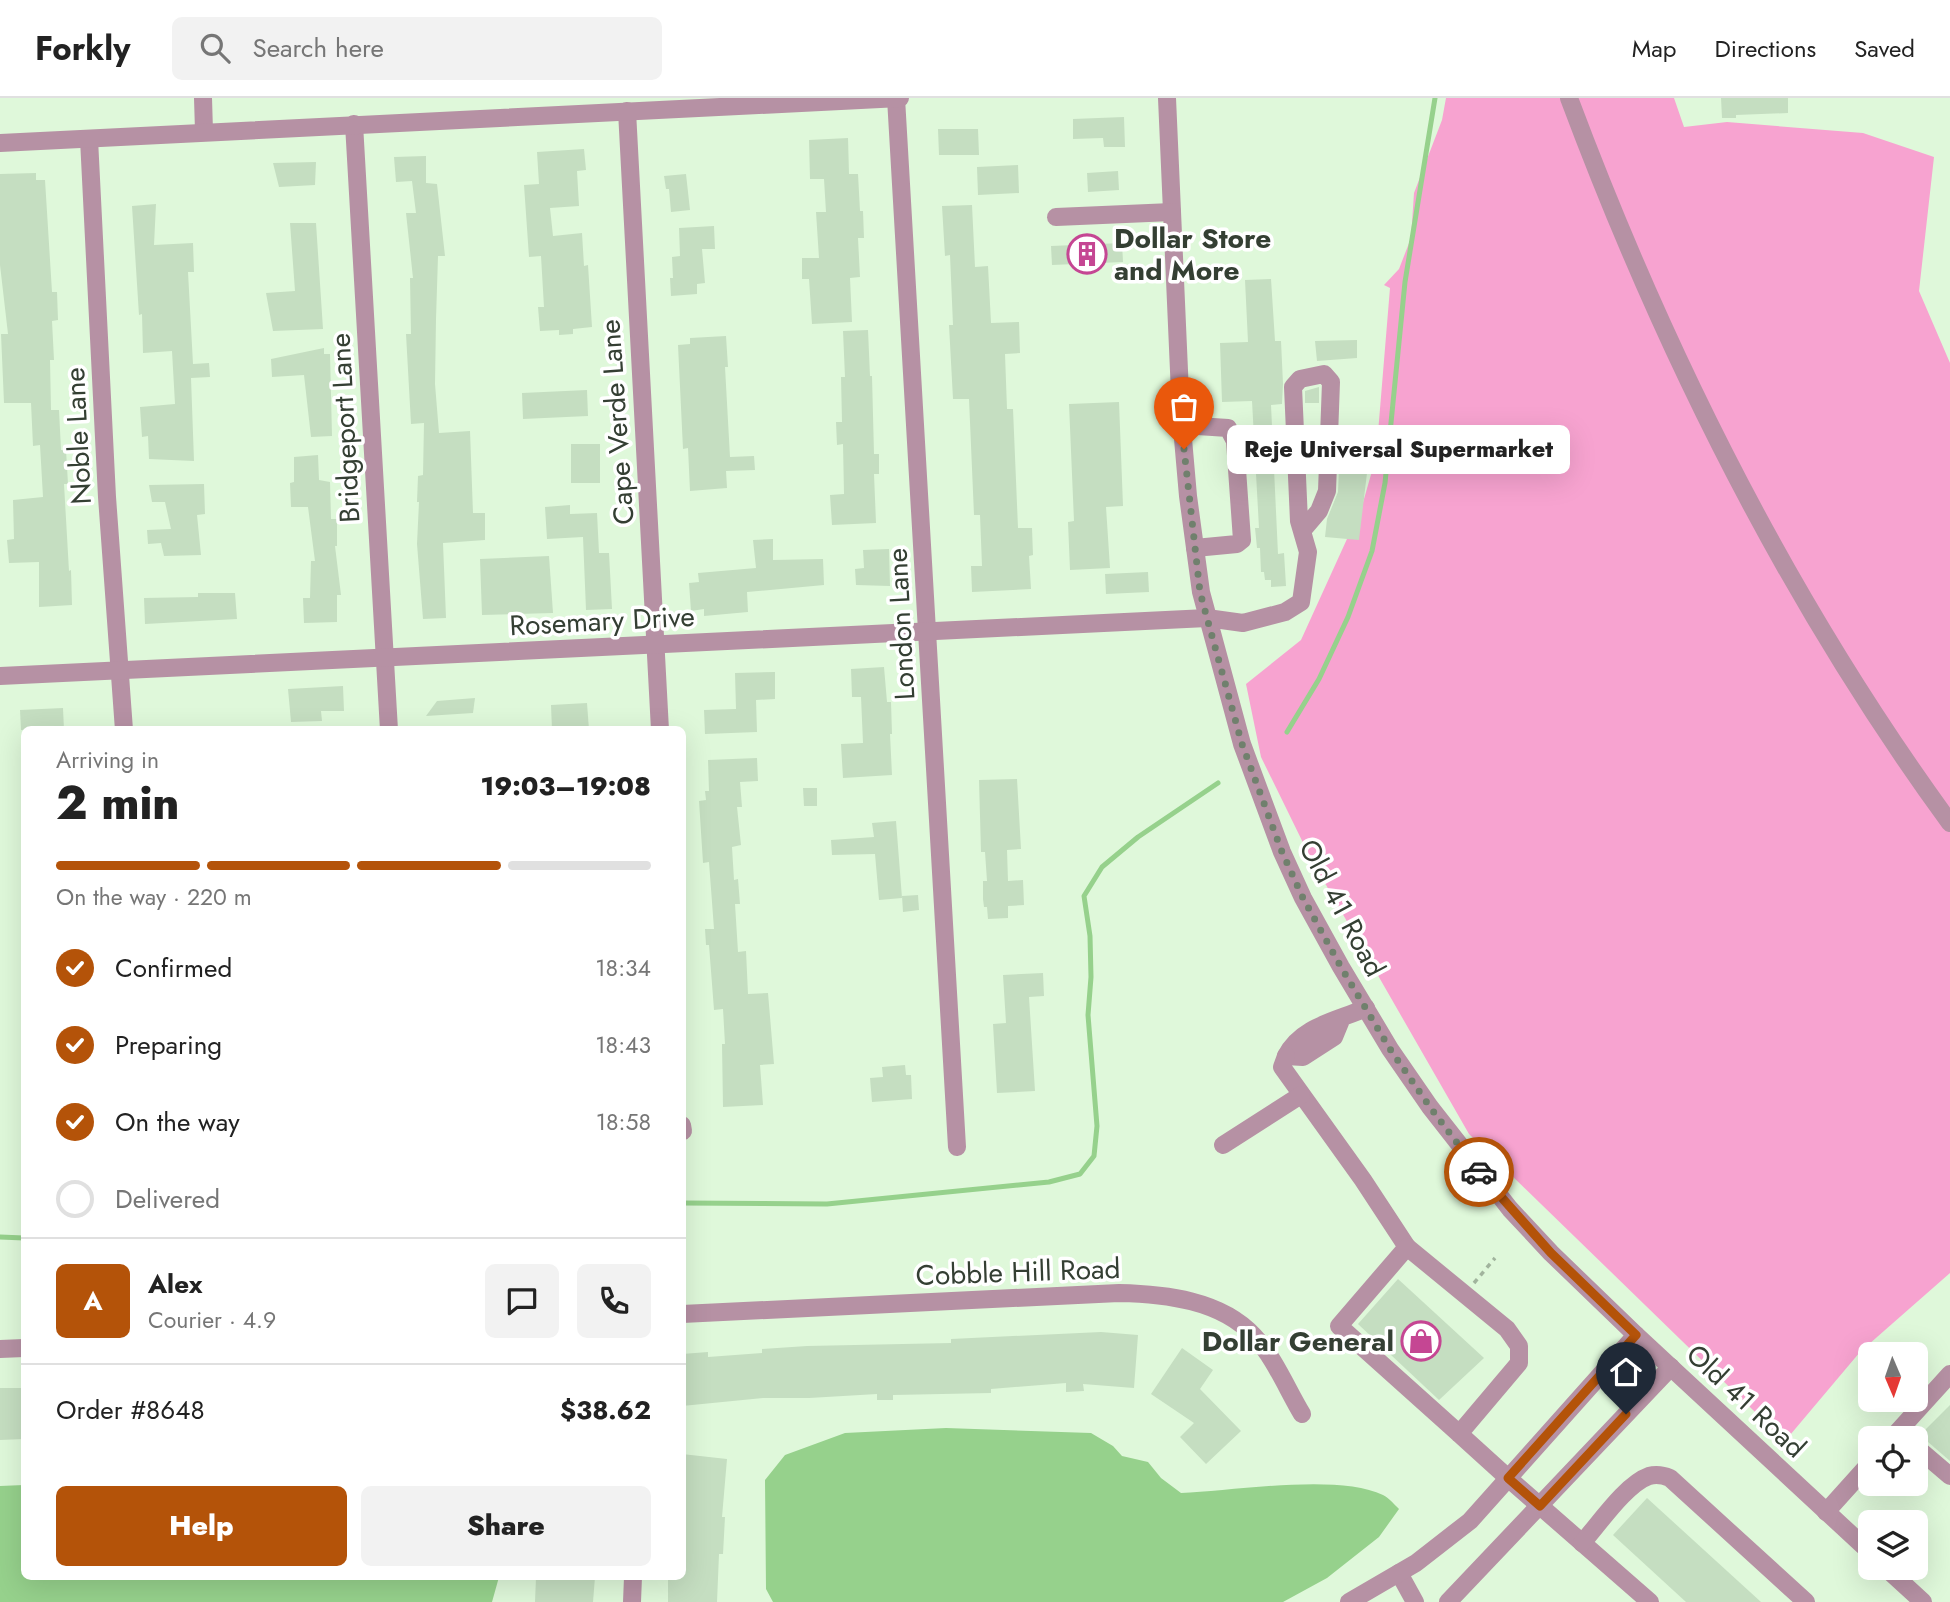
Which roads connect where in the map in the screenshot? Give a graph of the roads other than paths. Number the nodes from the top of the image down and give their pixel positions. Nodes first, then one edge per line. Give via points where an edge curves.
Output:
1 (203, 98) edge
2 (897, 98) edge
3 (1167, 98) edge
4 (1569, 98) edge
5 (829, 99) edge
6 (627, 111) junction
7 (354, 124) junction
8 (204, 131) junction
9 (89, 139) junction
10 (0, 143) edge
11 (1172, 212) junction
12 (1056, 217) dead end
13 (1182, 425) junction
14 (1302, 531) junction
15 (1195, 548) junction
16 (1207, 618) junction
17 (927, 631) junction
18 (656, 645) junction
19 (384, 658) junction
20 (121, 671) junction
21 (0, 676) edge
22 (124, 726) edge
23 (389, 726) edge
24 (660, 726) edge
25 (1950, 823) edge
26 (1366, 1008) junction
27 (1301, 1095) junction
28 (1223, 1146) dead end
29 (957, 1147) dead end
30 (1407, 1247) junction
31 (686, 1314) edge
32 (1636, 1335) junction
33 (21, 1348) edge
34 (0, 1349) edge
35 (1671, 1367) junction
36 (1950, 1374) edge
37 (1302, 1415) dead end
38 (1907, 1426) edge
39 (1459, 1434) junction
40 (1928, 1457) edge
41 (1858, 1476) edge
42 (1950, 1476) edge
43 (1508, 1478) junction
44 (1540, 1506) junction
45 (1826, 1512) junction
46 (1858, 1541) edge
47 (1582, 1543) junction
48 (1399, 1573) junction
49 (633, 1580) edge
50 (1899, 1580) edge
51 (632, 1602) edge
52 (1349, 1602) edge
53 (1415, 1602) edge
54 (1448, 1602) edge
55 (1650, 1602) edge
56 (1806, 1602) edge
57 (1923, 1602) edge

1 - 8 street
2 - 5 street
2 - 17 street, London Lane
3 - 11 street, Old 41 Road
4 - 25 street via 1639,275 1715,433 1797,587
5 - 6 street
6 - 7 street
6 - 18 street, Cape Verde Lane
7 - 8 street
7 - 19 street, Bridgeport Lane
8 - 9 street
9 - 10 street
9 - 20 street, Noble Lane
11 - 12 street
11 - 13 street, Old 41 Road
13 - 15 street, Old 41 Road
13 - 15 street via 1228,428 1235,441 1242,540
14 - 14 street via 1293,387 1300,379 1324,374 1331,382 1327,491 1319,511
14 - 16 street, Rosemary Drive via 1308,552 1301,602 1285,612 1243,623
15 - 16 street, Old 41 Road
16 - 17 street, Rosemary Drive
16 - 26 street, Old 41 Road via 1242,744 1282,852
17 - 18 street, Rosemary Drive
17 - 29 street, London Lane
18 - 19 street, Rosemary Drive
18 - 24 street, Cape Verde Lane
19 - 20 street, Rosemary Drive
19 - 23 street, Bridgeport Lane
20 - 21 street, Rosemary Drive
20 - 22 street, Noble Lane
26 - 27 street via 1326,1023 1292,1043 1282,1067
26 - 32 street, Old 41 Road via 1478,1171 1551,1253
27 - 28 street
27 - 30 street
30 - 39 street via 1507,1329 1519,1346 1519,1363
30 - 39 street via 1339,1326
31 - 37 street, Cobble Hill Road via 1119,1293 1173,1297 1218,1311 1255,1337
32 - 35 street, Old 41 Road
32 - 43 street
33 - 34 street
35 - 44 street
35 - 45 street, Old 41 Road
36 - 38 street
39 - 43 street
40 - 42 street
41 - 45 street
43 - 44 street
43 - 48 street via 1469,1521
44 - 47 street
44 - 54 street
45 - 46 street, Old 41 Road
47 - 55 street
47 - 56 street via 1636,1483 1661,1475 1670,1478
48 - 52 street
48 - 53 street
49 - 51 street
50 - 57 street

